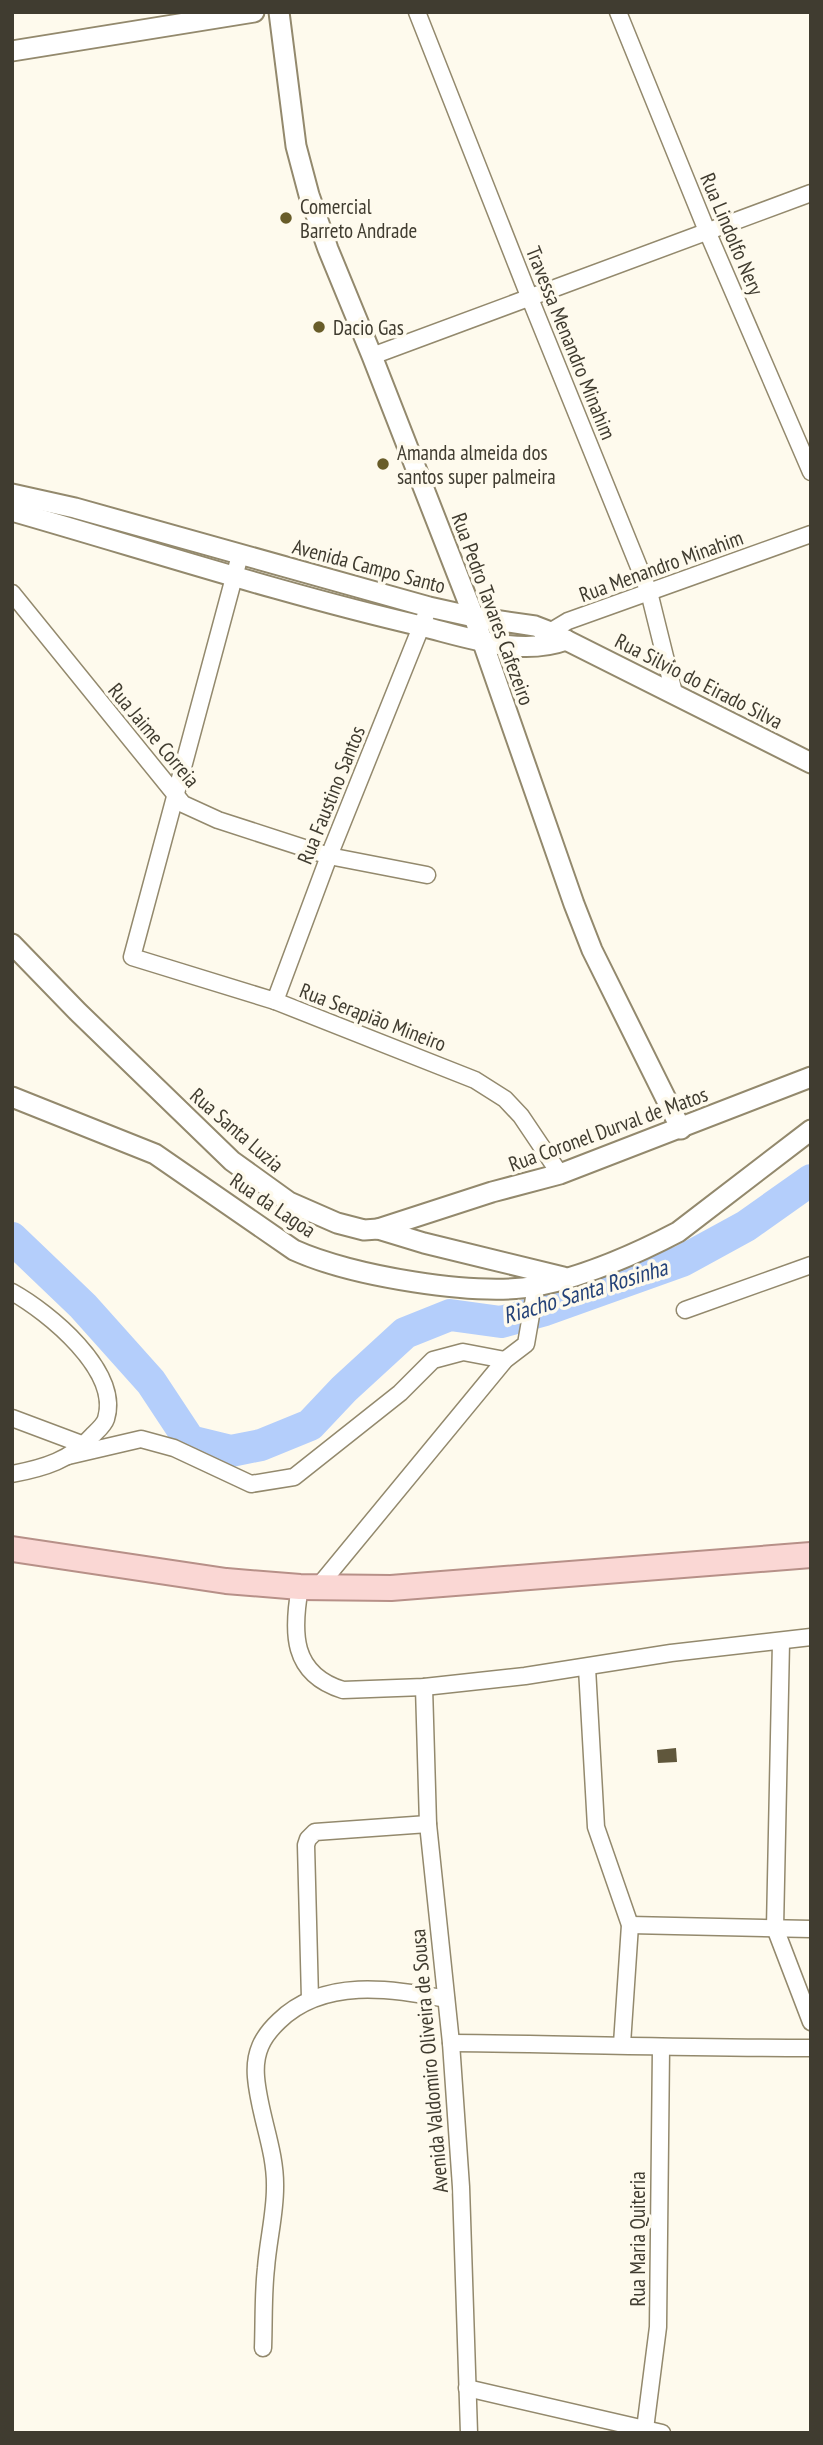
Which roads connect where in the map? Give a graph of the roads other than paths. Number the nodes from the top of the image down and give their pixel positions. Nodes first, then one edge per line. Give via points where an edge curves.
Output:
1 (254, 12) edge
2 (279, 12) edge
3 (417, 12) edge
4 (618, 12) edge
5 (12, 51) edge
6 (811, 193) edge
7 (707, 231) junction
8 (528, 296) junction
9 (372, 356) junction
10 (811, 472) edge
11 (12, 494) edge
12 (12, 511) edge
13 (811, 534) edge
14 (240, 555) junction
15 (234, 577) junction
16 (649, 592) junction
17 (12, 593) edge
18 (429, 607) junction
19 (474, 617) junction
20 (421, 626) junction
21 (548, 631) junction
22 (566, 640) junction
23 (482, 641) junction
24 (531, 647) junction
25 (674, 693) junction
26 (811, 763) edge
27 (175, 797) junction
28 (329, 856) junction
29 (426, 875) dead end
30 (12, 944) edge
31 (275, 1001) junction
32 (811, 1077) edge
33 (12, 1097) edge
34 (681, 1129) junction
35 (811, 1130) edge
36 (560, 1174) junction
37 (378, 1228) junction
38 (811, 1265) edge
39 (568, 1278) junction
40 (536, 1286) junction
41 (12, 1292) edge
42 (685, 1311) dead end
43 (505, 1360) junction
44 (12, 1418) edge
45 (85, 1445) junction
46 (68, 1456) junction
47 (12, 1474) edge
48 (12, 1549) edge
49 (811, 1555) edge
50 (309, 1587) junction
51 (811, 1637) edge
52 (781, 1642) junction
53 (587, 1668) junction
54 (424, 1687) junction
55 (428, 1824) junction
56 (630, 1925) junction
57 (775, 1928) junction
58 (811, 1929) edge
59 (310, 1999) junction
60 (446, 1999) junction
61 (811, 2022) edge
62 (451, 2043) junction
63 (622, 2044) junction
64 (661, 2048) junction
65 (811, 2048) edge
66 (263, 2348) dead end
67 (467, 2388) junction
68 (654, 2431) edge
69 (469, 2433) edge

1 - 5 street
2 - 9 street, Rua Pedro Tavares Cafezeiro via 299,158 328,249
3 - 8 street, Travessa Menandro Minahim
4 - 7 street, Rua Lindolfo Nery
6 - 7 street
7 - 8 street
7 - 10 street, Rua Lindolfo Nery
8 - 9 street
8 - 16 street, Travessa Menandro Minahim
9 - 19 street, Rua Pedro Tavares Cafezeiro
11 - 14 street, Avenida Campo Santo
12 - 15 street
13 - 16 street, Rua Menandro Minahim
14 - 15 street
14 - 18 street, Avenida Campo Santo
15 - 20 street
15 - 27 street
16 - 21 street, Rua Menandro Minahim
16 - 25 street, Travessa Menandro Minahim
17 - 27 street, Rua Jaime Correia
18 - 19 street, Avenida Campo Santo
18 - 20 street, Rua Faustino Santos
19 - 21 street, Avenida Campo Santo
19 - 23 street, Rua Pedro Tavares Cafezeiro
20 - 23 street
20 - 28 street, Rua Faustino Santos
21 - 22 street, Avenida Campo Santo
21 - 24 street, Rua Menandro Minahim
22 - 24 street
22 - 25 street, Rua Silvio do Eirado Silva
23 - 24 street
23 - 34 street, Rua Pedro Tavares Cafezeiro via 573,904
25 - 26 street, Rua Silvio do Eirado Silva
27 - 28 street, Rua Jaime Correia via 218,820
27 - 31 street, Rua Serapião Mineiro via 132,957
28 - 29 street, Rua Jaime Correia
28 - 31 street, Rua Faustino Santos
30 - 37 street, Rua Santa Luzia via 232,1161 289,1202 337,1223 364,1230
31 - 36 street, Rua Serapião Mineiro via 475,1080 521,1116
32 - 34 street, Rua Coronel Durval de Matos
33 - 40 street, Rua da Lagoa via 155,1154 294,1250 319,1262 354,1272 447,1285
34 - 36 street, Rua Coronel Durval de Matos
35 - 39 street, Rua da Lagoa via 678,1232
36 - 37 street, Rua Coronel Durval de Matos
37 - 39 street, Rua Santa Luzia
38 - 42 street
39 - 40 street, Rua da Lagoa
40 - 43 street via 526,1343
41 - 45 street via 64,1330 98,1371 108,1405 106,1422
43 - 46 street via 463,1352 433,1360 400,1393 294,1477 251,1485 174,1448 141,1439
43 - 50 street
44 - 45 street
45 - 46 street
46 - 47 street via 39,1469
48 - 50 main road via 226,1581
49 - 50 main road via 391,1588
50 - 54 street via 294,1619 295,1640 301,1656 320,1679 343,1690
51 - 52 street
52 - 53 street via 671,1653
52 - 57 street
53 - 54 street
53 - 56 street via 596,1828
54 - 55 street, Avenida Valdomiro Oliveira de Sousa
55 - 59 street via 315,1832 308,1839
55 - 60 street, Avenida Valdomiro Oliveira de Sousa
56 - 57 street
56 - 63 street
57 - 58 street
57 - 61 street
59 - 60 street via 381,1989
59 - 66 street via 288,2011 265,2035 256,2056 275,2189 265,2271
60 - 62 street, Avenida Valdomiro Oliveira de Sousa
62 - 63 street
62 - 67 street, Avenida Valdomiro Oliveira de Sousa
63 - 64 street
64 - 65 street
64 - 68 street, Rua Maria Quiteria
67 - 68 street
67 - 69 street, Avenida Valdomiro Oliveira de Sousa

